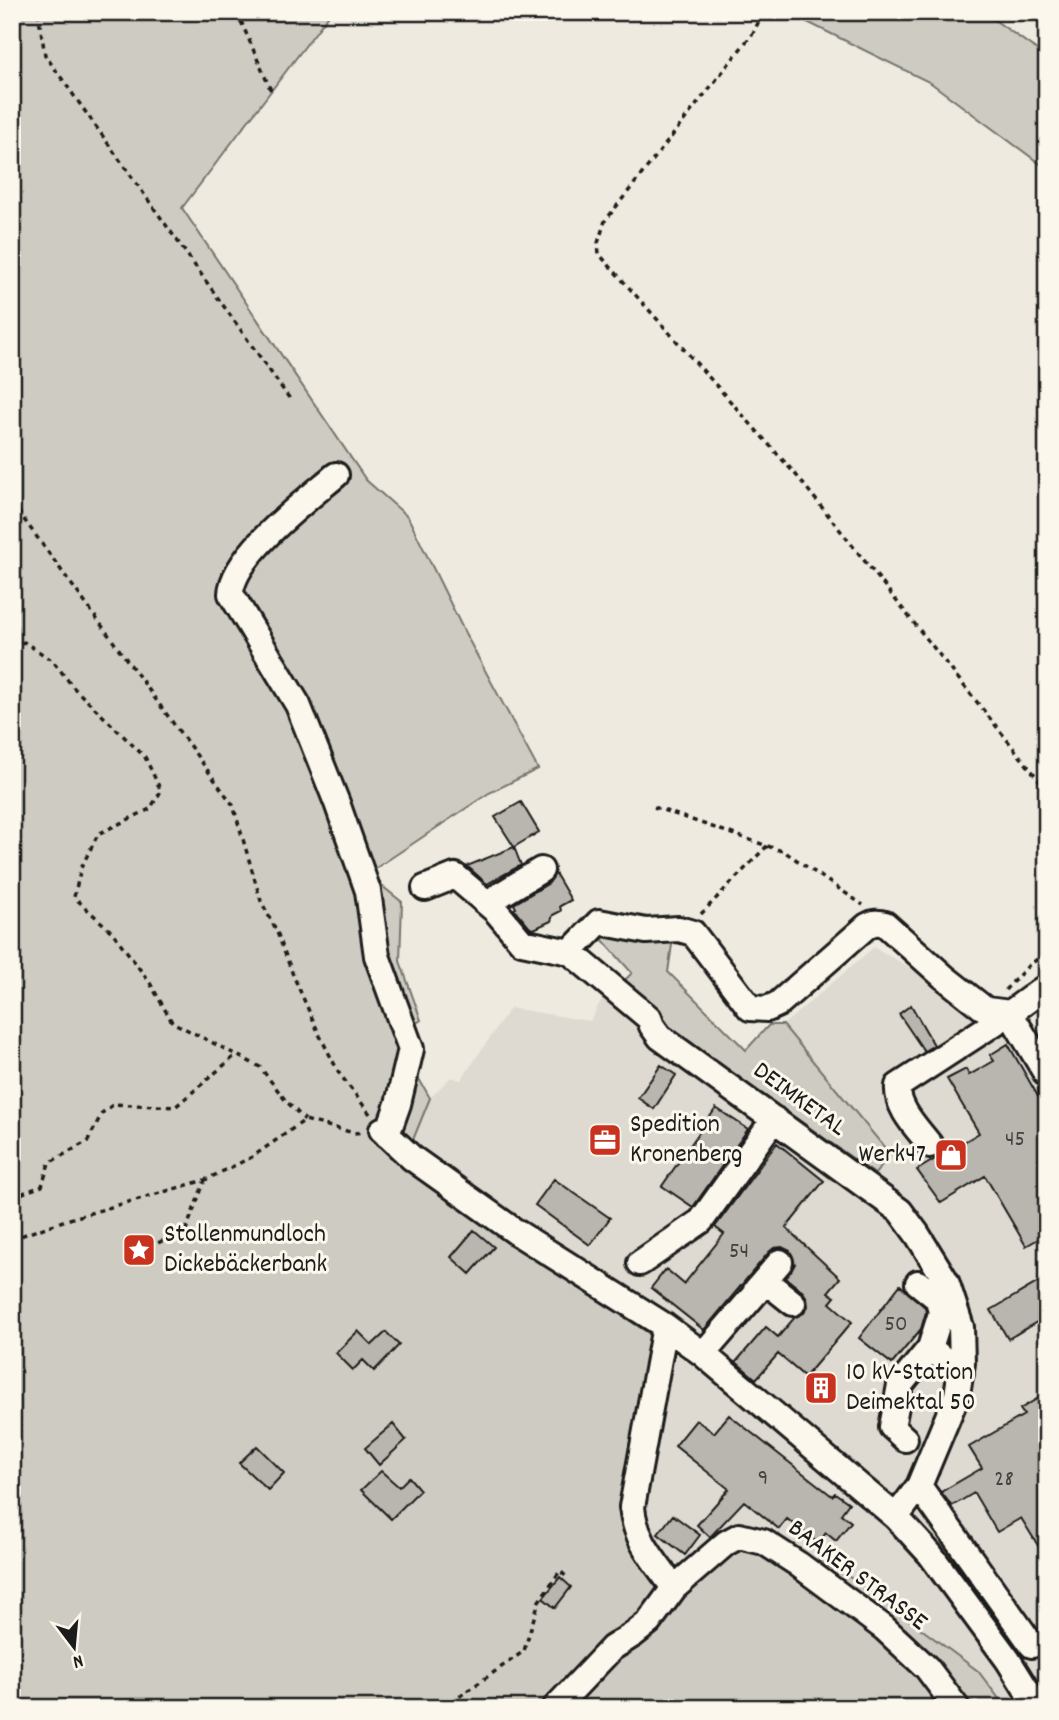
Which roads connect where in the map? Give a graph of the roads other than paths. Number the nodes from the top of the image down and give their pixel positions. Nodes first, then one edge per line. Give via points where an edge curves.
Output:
1 (336, 475) dead end
2 (541, 870) dead end
3 (425, 888) dead end
4 (487, 904) junction
5 (570, 951) junction
6 (1047, 986) edge
7 (1010, 1013) junction
8 (1047, 1075) edge
9 (774, 1119) junction
10 (930, 1145) dead end
11 (780, 1262) dead end
12 (640, 1263) dead end
13 (918, 1283) dead end
14 (756, 1290) junction
15 (793, 1303) dead end
16 (665, 1326) junction
17 (930, 1348) junction
18 (703, 1354) junction
19 (961, 1373) junction
20 (905, 1439) dead end
21 (919, 1486) junction
22 (896, 1517) junction
23 (674, 1588) junction
24 (1039, 1641) edge
25 (1008, 1660) junction
26 (555, 1708) edge
27 (957, 1708) edge
28 (1038, 1708) edge

1 - 16 street via 271,530 232,579 231,594 298,705 368,891 379,965 411,1049 398,1104 385,1133 412,1158 516,1232
2 - 4 street
3 - 4 street via 455,876
4 - 5 street via 522,942
5 - 7 street via 599,922 646,931 685,930 693,933 750,1008 758,1010 778,1004 874,922 885,924 982,1007
5 - 9 street, DEIMKETAL via 649,1018 660,1037
6 - 7 street
7 - 8 street
7 - 10 street via 898,1086 903,1107
9 - 12 street via 701,1221
9 - 19 street, DEIMKETAL via 900,1211 917,1234 946,1281 961,1327
11 - 14 street
13 - 17 street via 938,1298 941,1313
14 - 15 street via 773,1287
14 - 18 street
16 - 18 street
16 - 23 street via 632,1507 638,1537
17 - 19 street
17 - 20 street via 900,1385 892,1427
18 - 22 street
19 - 21 street, DEIMKETAL via 957,1395
21 - 22 street, DEIMKETAL
21 - 24 street
22 - 25 street via 930,1554
23 - 26 street, BAAKER STRASSE via 649,1622 612,1648
23 - 27 street, BAAKER STRASSE via 739,1536 764,1542 884,1628 928,1668
24 - 25 street
25 - 28 street

